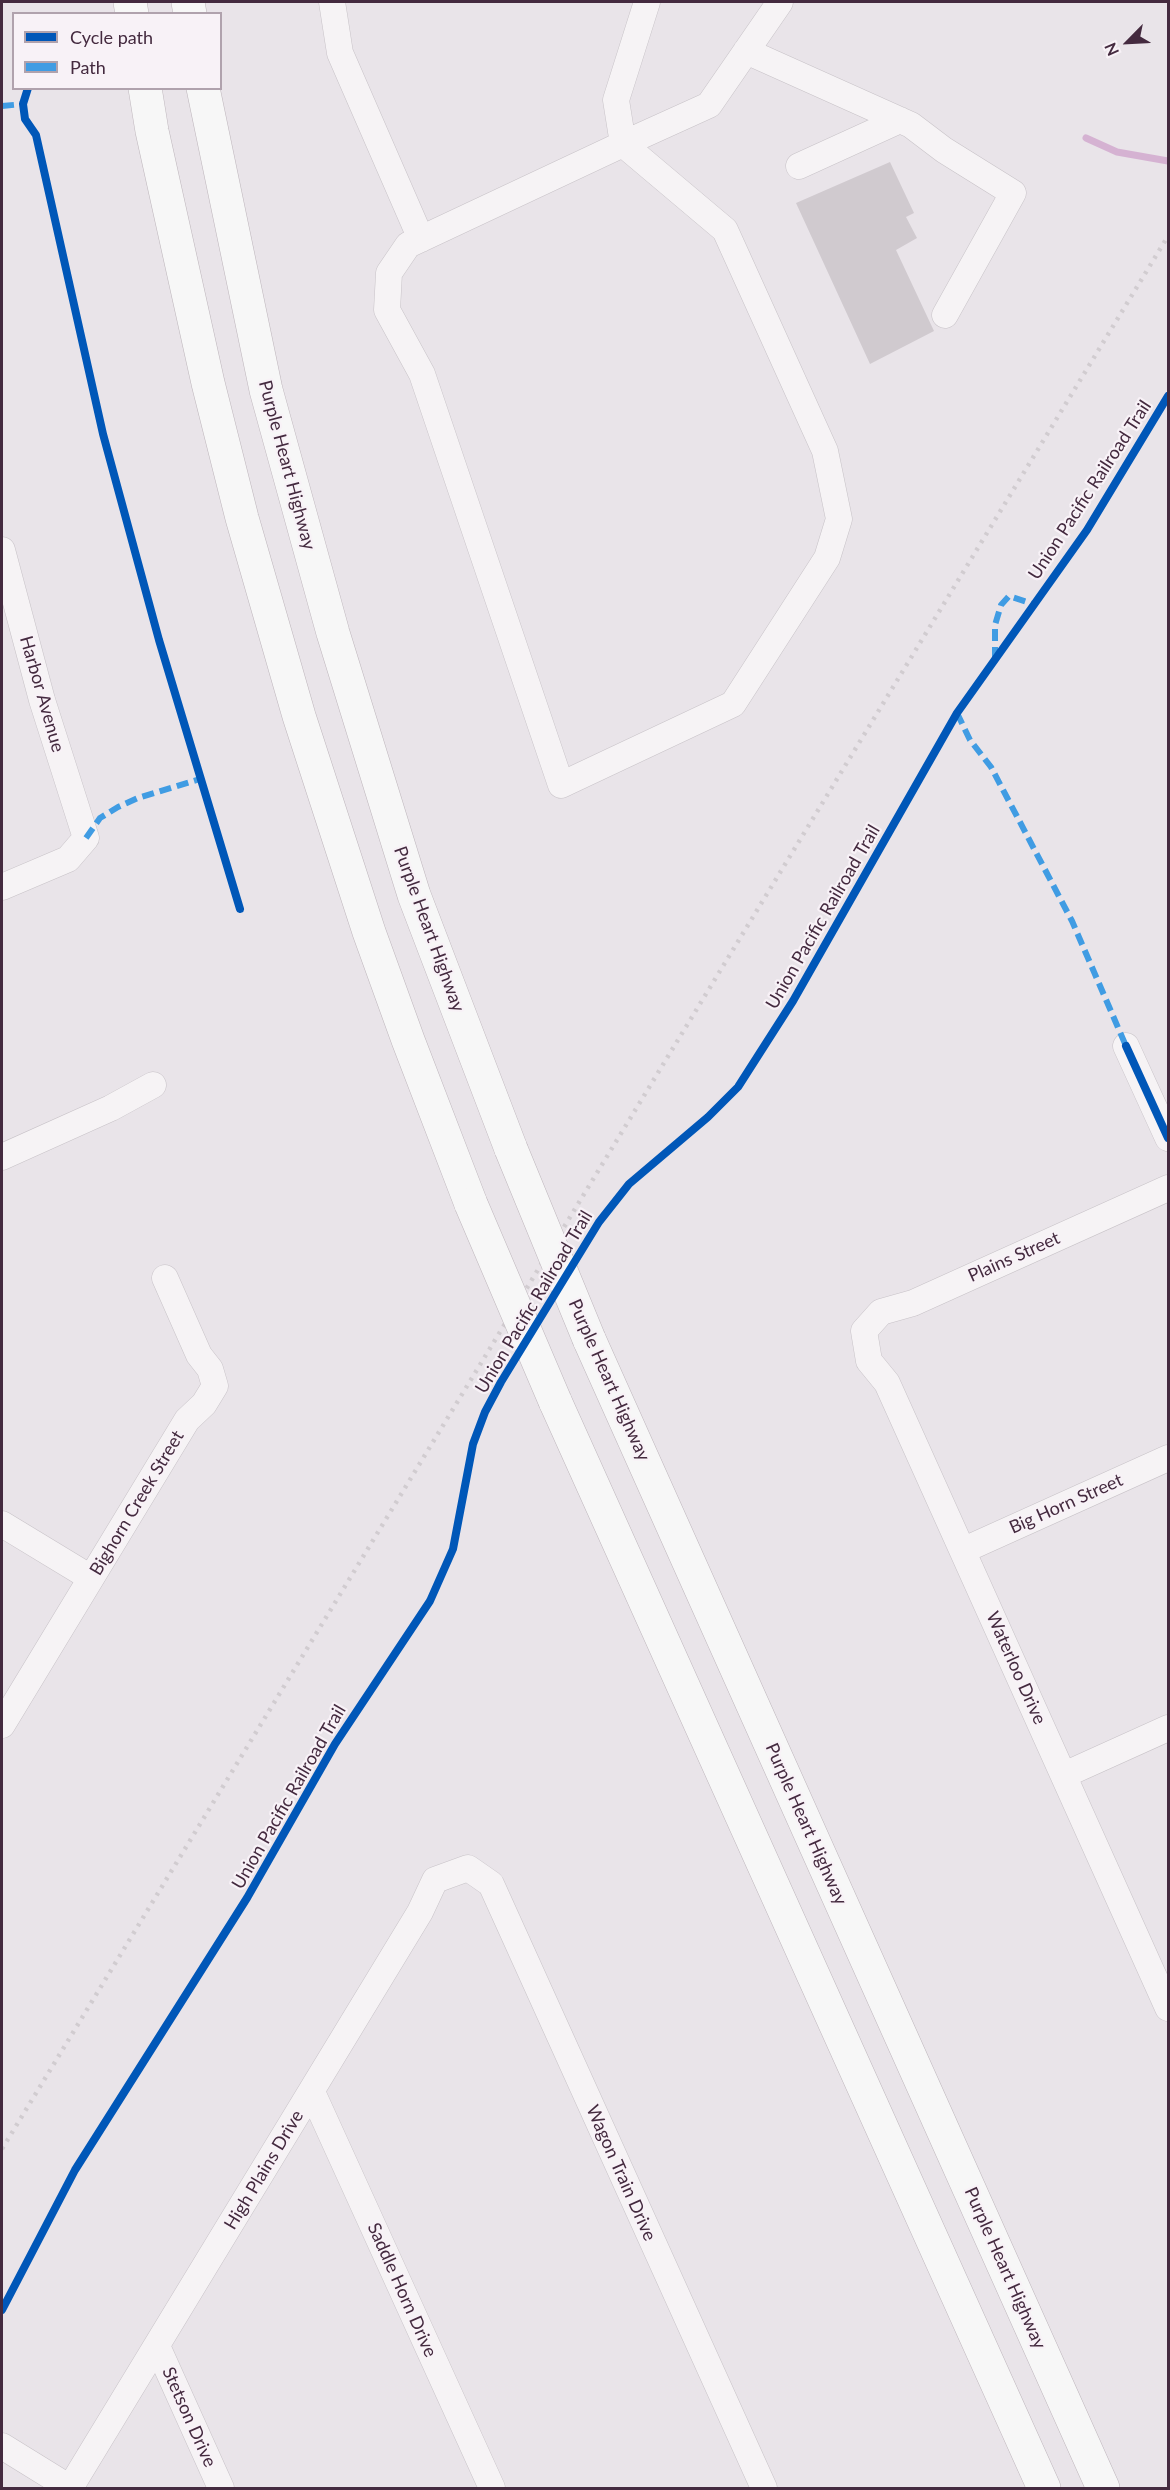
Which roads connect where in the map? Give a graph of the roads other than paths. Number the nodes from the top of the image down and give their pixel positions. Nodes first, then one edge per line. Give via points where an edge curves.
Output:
1 (332, 2) edge
2 (647, 2) edge
3 (780, 2) edge
4 (746, 51) junction
5 (145, 90) edge
6 (203, 90) edge
7 (900, 120) junction
8 (623, 144) junction
9 (799, 166) dead end
10 (421, 239) junction
11 (945, 315) dead end
12 (2, 550) edge
13 (2, 887) edge
14 (1126, 1046) dead end
15 (153, 1085) dead end
16 (1168, 1138) edge
17 (2, 1157) edge
18 (1168, 1188) edge
19 (165, 1278) dead end
20 (864, 1331) joint
21 (1168, 1458) edge
22 (2, 1524) edge
23 (964, 1550) junction
24 (91, 1578) junction
25 (2, 1725) edge
26 (1168, 1728) edge
27 (1064, 1775) junction
28 (468, 1868) joint
29 (1168, 2004) edge
30 (312, 2092) junction
31 (157, 2346) junction
32 (2, 2446) edge
33 (70, 2488) edge
34 (222, 2488) edge
35 (492, 2488) edge
36 (764, 2488) edge
37 (1044, 2488) edge
38 (1103, 2488) edge

1 - 10 street via 340,53
2 - 8 street via 616,100
3 - 4 street
4 - 7 street
4 - 8 street via 709,105
5 - 37 highway, bridge via 208,383 242,518 299,716 389,986 471,1204 555,1401
6 - 38 highway, Purple Heart Highway, bridge via 266,390 333,633 414,895 589,1339
7 - 9 street
7 - 11 street via 1013,193
8 - 10 street
8 - 10 street via 725,230 825,451 839,519 827,558 734,704 561,785 422,374 387,310 389,273 408,244
12 - 13 street, Harbor Avenue via 42,700 86,838 69,859
14 - 16 street
15 - 17 street
18 - 20 street, Plains Street via 913,1303 881,1312
19 - 24 street, Bighorn Creek Street via 215,1386 188,1420
20 - 23 street, Waterloo Drive via 868,1361 887,1383
21 - 23 street, Big Horn Street
22 - 24 street
23 - 27 street, Waterloo Drive
24 - 25 street, Bighorn Creek Street
26 - 27 street
27 - 29 street, Waterloo Drive
28 - 30 street, High Plains Drive via 435,1880 420,1912
28 - 36 street, Wagon Train Drive via 491,1884
30 - 31 street, High Plains Drive
30 - 35 street, Saddle Horn Drive
31 - 33 street, High Plains Drive
31 - 34 street, Stetson Drive
32 - 33 street

